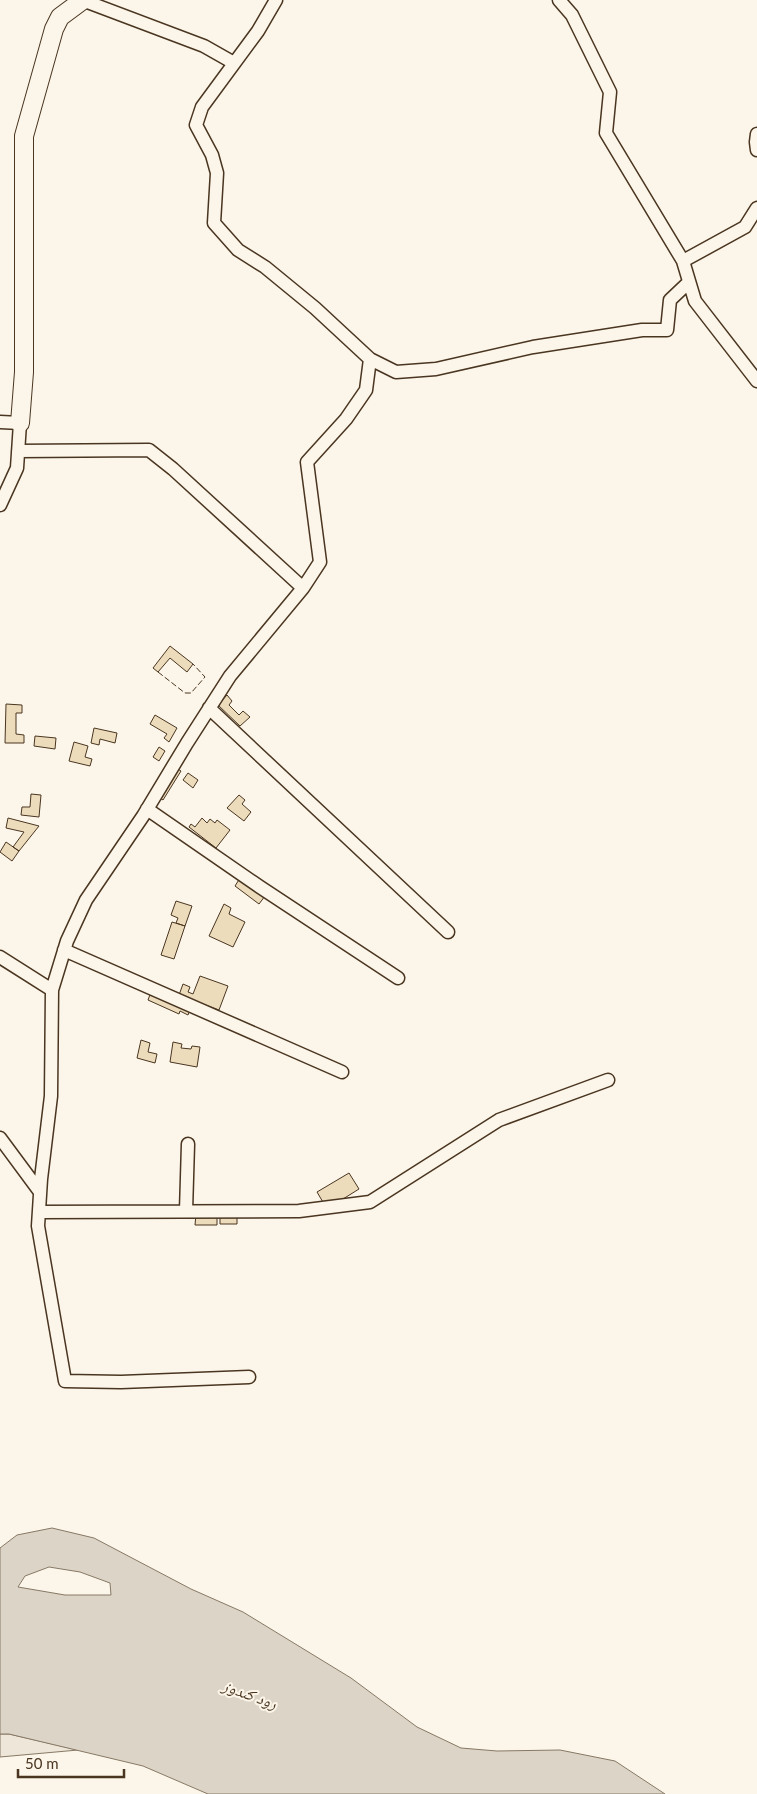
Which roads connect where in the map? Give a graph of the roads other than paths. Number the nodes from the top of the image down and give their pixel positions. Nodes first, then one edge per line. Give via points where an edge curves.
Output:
1 (83, 0) edge
2 (276, 0) edge
3 (559, 0) edge
4 (234, 63) junction
5 (757, 134) edge
6 (757, 150) edge
7 (757, 208) edge
8 (682, 261) junction
9 (689, 282) junction
10 (370, 359) junction
11 (757, 381) edge
12 (0, 422) edge
13 (20, 423) junction
14 (18, 451) junction
15 (0, 505) edge
16 (303, 588) junction
17 (209, 708) junction
18 (147, 809) junction
19 (448, 932) dead end
20 (64, 950) junction
21 (0, 956) edge
22 (398, 978) dead end
23 (52, 990) junction
24 (342, 1072) dead end
25 (608, 1080) dead end
26 (0, 1138) edge
27 (188, 1144) dead end
28 (40, 1192) junction
29 (39, 1212) junction
30 (186, 1212) junction
31 (249, 1377) dead end

1 - 4 street via 204,46
1 - 13 street via 60,17 54,29 24,136 24,372
2 - 4 street
3 - 8 street via 572,15 610,92 606,132
4 - 10 street via 202,107 196,125 212,155 217,173 214,223 238,250 315,308
5 - 6 street
7 - 8 street via 745,227
8 - 9 street
9 - 10 street via 670,300 667,330 642,330 533,347 436,369 396,372
9 - 11 street via 695,301
10 - 16 street via 366,390 346,419 307,462 320,562
12 - 13 street
13 - 14 street
14 - 15 street via 17,468
14 - 16 street via 148,450
16 - 17 street via 230,676
17 - 18 street
17 - 19 street
18 - 20 street via 86,900
18 - 22 street
20 - 23 street
20 - 24 street
21 - 23 street
23 - 28 street via 51,1096
25 - 30 street via 499,1120 370,1202 299,1211
26 - 28 street
27 - 30 street
28 - 29 street
29 - 30 street
29 - 31 street via 38,1226 65,1382

